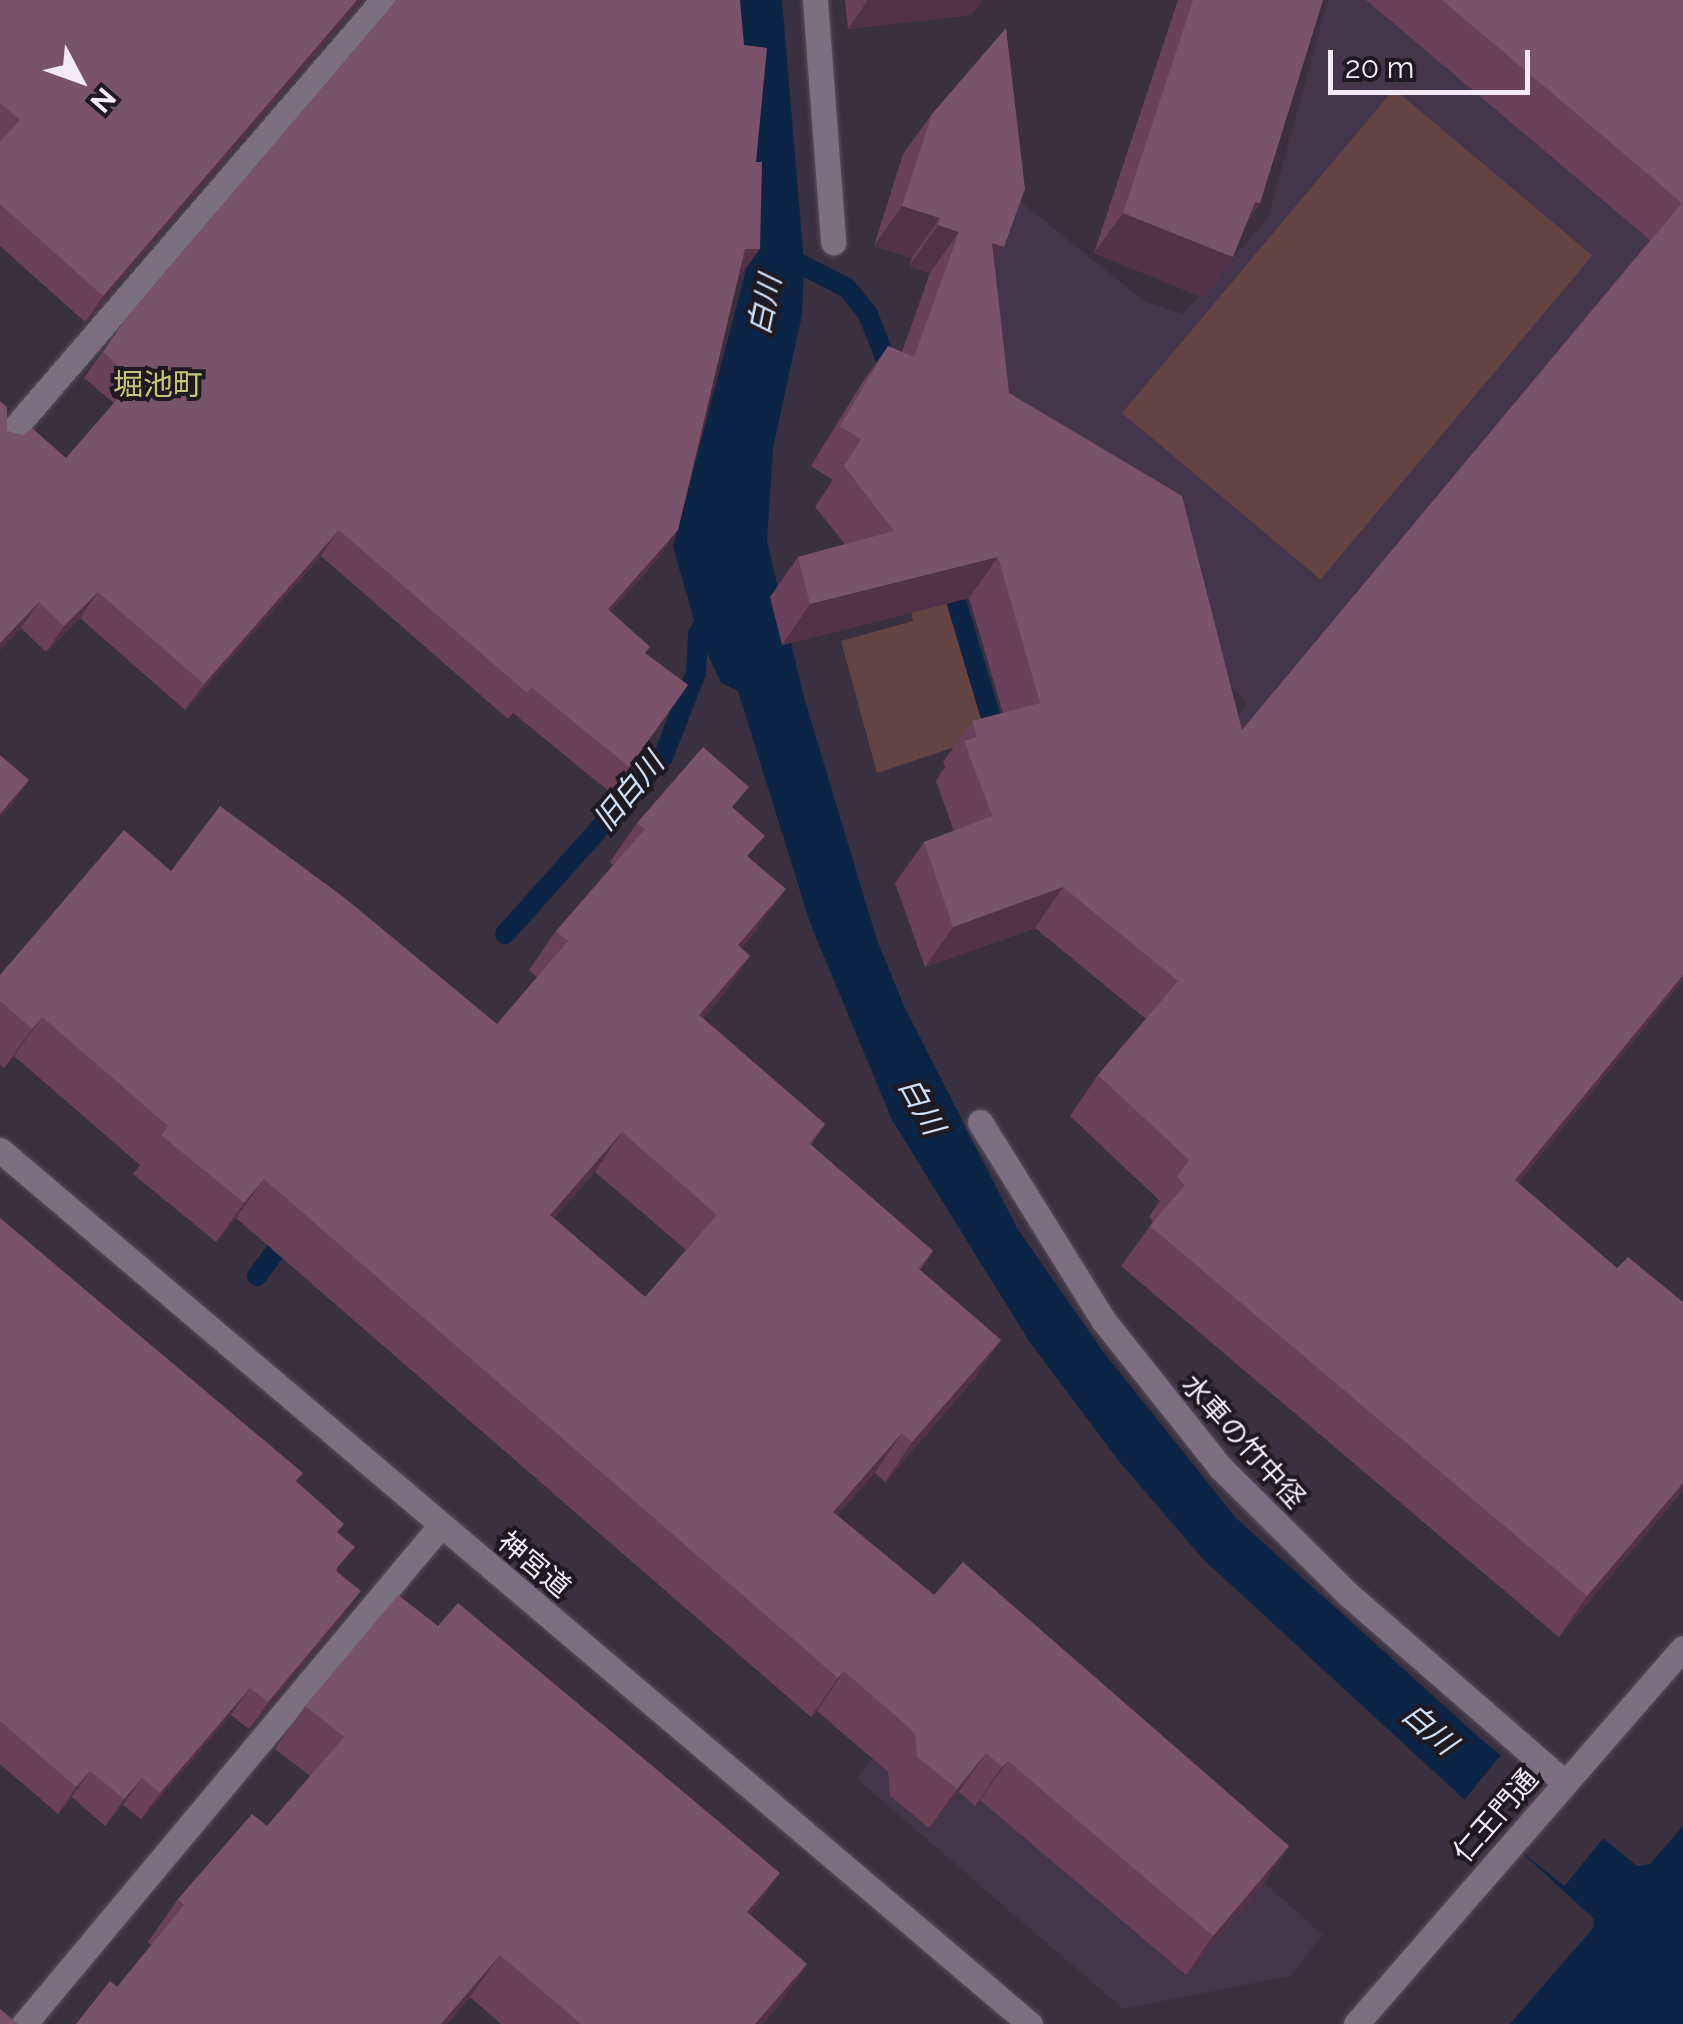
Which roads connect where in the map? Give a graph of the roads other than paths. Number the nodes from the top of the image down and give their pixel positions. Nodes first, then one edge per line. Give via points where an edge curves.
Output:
1 (383, 0) edge
2 (815, 0) edge
3 (832, 242) dead end
4 (0, 445) edge
5 (980, 1122) dead end
6 (0, 1150) edge
7 (441, 1526) junction
8 (1683, 1648) edge
9 (1562, 1786) junction
10 (24, 2024) edge
11 (1030, 2024) edge
12 (1356, 2024) edge

1 - 4 street
2 - 3 street
5 - 9 street, 水車の竹中径 via 1104,1321 1221,1468 1325,1572
6 - 7 street, 神宮道
7 - 10 street
7 - 11 street, 神宮道
8 - 9 street, 仁王門通
9 - 12 street, 仁王門通

